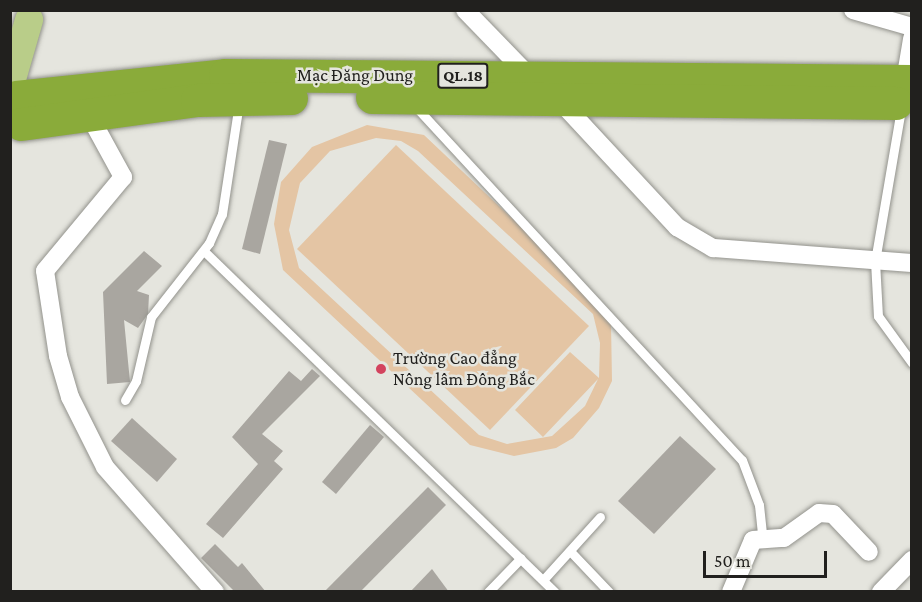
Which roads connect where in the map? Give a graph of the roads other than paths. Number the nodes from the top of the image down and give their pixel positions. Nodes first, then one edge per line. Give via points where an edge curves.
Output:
1 (465, 10) edge
2 (853, 10) edge
3 (26, 23) edge
4 (912, 27) edge
5 (912, 39) edge
6 (529, 76) junction
7 (907, 92) edge
8 (240, 98) junction
9 (408, 98) junction
10 (561, 102) junction
11 (14, 108) edge
12 (89, 115) junction
13 (204, 251) junction
14 (875, 261) junction
15 (912, 263) edge
16 (912, 363) edge
17 (125, 400) dead end
18 (600, 517) dead end
19 (762, 536) junction
20 (570, 551) junction
21 (869, 552) dead end
22 (521, 558) junction
23 (912, 560) edge
24 (543, 580) junction
25 (215, 591) edge
26 (488, 591) edge
27 (555, 591) edge
28 (609, 591) edge
29 (731, 591) edge
30 (881, 591) edge

1 - 6 street
2 - 4 street
3 - 11 main road
5 - 7 street
6 - 7 highway, Mạc Đăng Dung / QL.18
6 - 11 highway, Mạc Đăng Dung / QL.18 via 225,75
7 - 10 highway, Mạc Đăng Dung / QL.18
7 - 14 lane
8 - 9 highway, Mạc Đăng Dung / QL.18
8 - 12 highway, Mạc Đăng Dung / QL.18
8 - 13 lane via 222,214
9 - 10 highway, Mạc Đăng Dung / QL.18
9 - 19 lane via 742,460 759,505
10 - 14 street via 695,240 713,248
11 - 12 highway, Mạc Đăng Dung / QL.18
12 - 25 street via 123,177 45,271 58,356 70,397 105,467
13 - 17 lane via 152,317 136,381
13 - 22 lane
14 - 15 street
14 - 16 lane via 878,315
18 - 20 lane
19 - 21 street via 784,538 826,511
19 - 29 street via 753,540
20 - 24 lane
20 - 28 lane
22 - 24 lane
22 - 26 lane
23 - 30 street
24 - 27 lane

